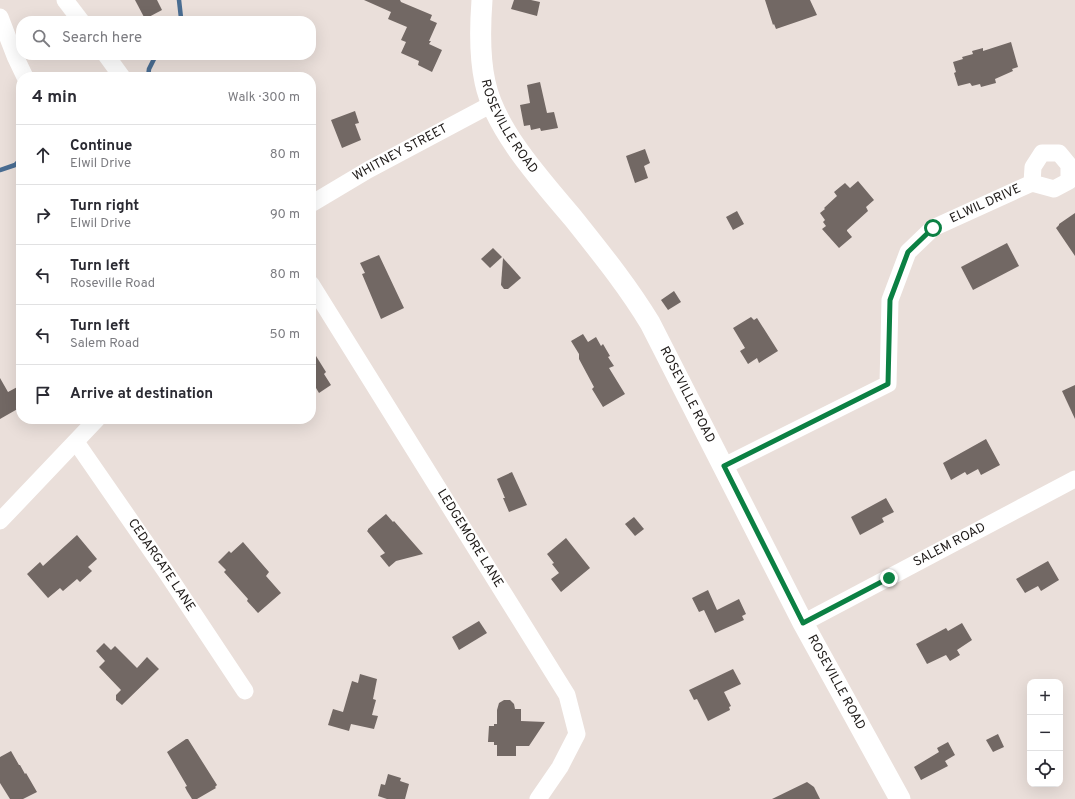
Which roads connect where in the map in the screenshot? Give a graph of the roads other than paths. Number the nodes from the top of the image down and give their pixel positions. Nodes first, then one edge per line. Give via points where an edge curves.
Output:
1 (65, 0) edge
2 (482, 0) edge
3 (77, 16) edge
4 (0, 17) edge
5 (16, 58) edge
6 (17, 60) edge
7 (110, 60) edge
8 (23, 72) edge
9 (118, 72) edge
10 (492, 104) junction
11 (1032, 183) dead end
12 (316, 201) edge
13 (316, 292) edge
14 (92, 424) edge
15 (76, 442) junction
16 (724, 466) junction
17 (1075, 479) edge
18 (0, 521) edge
19 (803, 623) junction
20 (245, 691) dead end
21 (538, 799) edge
22 (900, 799) edge

1 - 3 street
2 - 10 street, ROSEVILLE ROAD via 481,54 485,82
4 - 5 street
6 - 8 street
7 - 9 street
10 - 12 street, WHITNEY STREET via 368,170
10 - 16 street, ROSEVILLE ROAD via 504,129 523,156 634,296 672,363
11 - 16 street, ELWIL DRIVE via 933,228 908,252 890,300 888,384
13 - 21 street, LEDGEMORE LANE via 567,695 576,734 560,766
14 - 15 street
15 - 18 street
15 - 20 street, CEDARGATE LANE
16 - 19 street, ROSEVILLE ROAD
17 - 19 street, SALEM ROAD
19 - 22 street, ROSEVILLE ROAD

